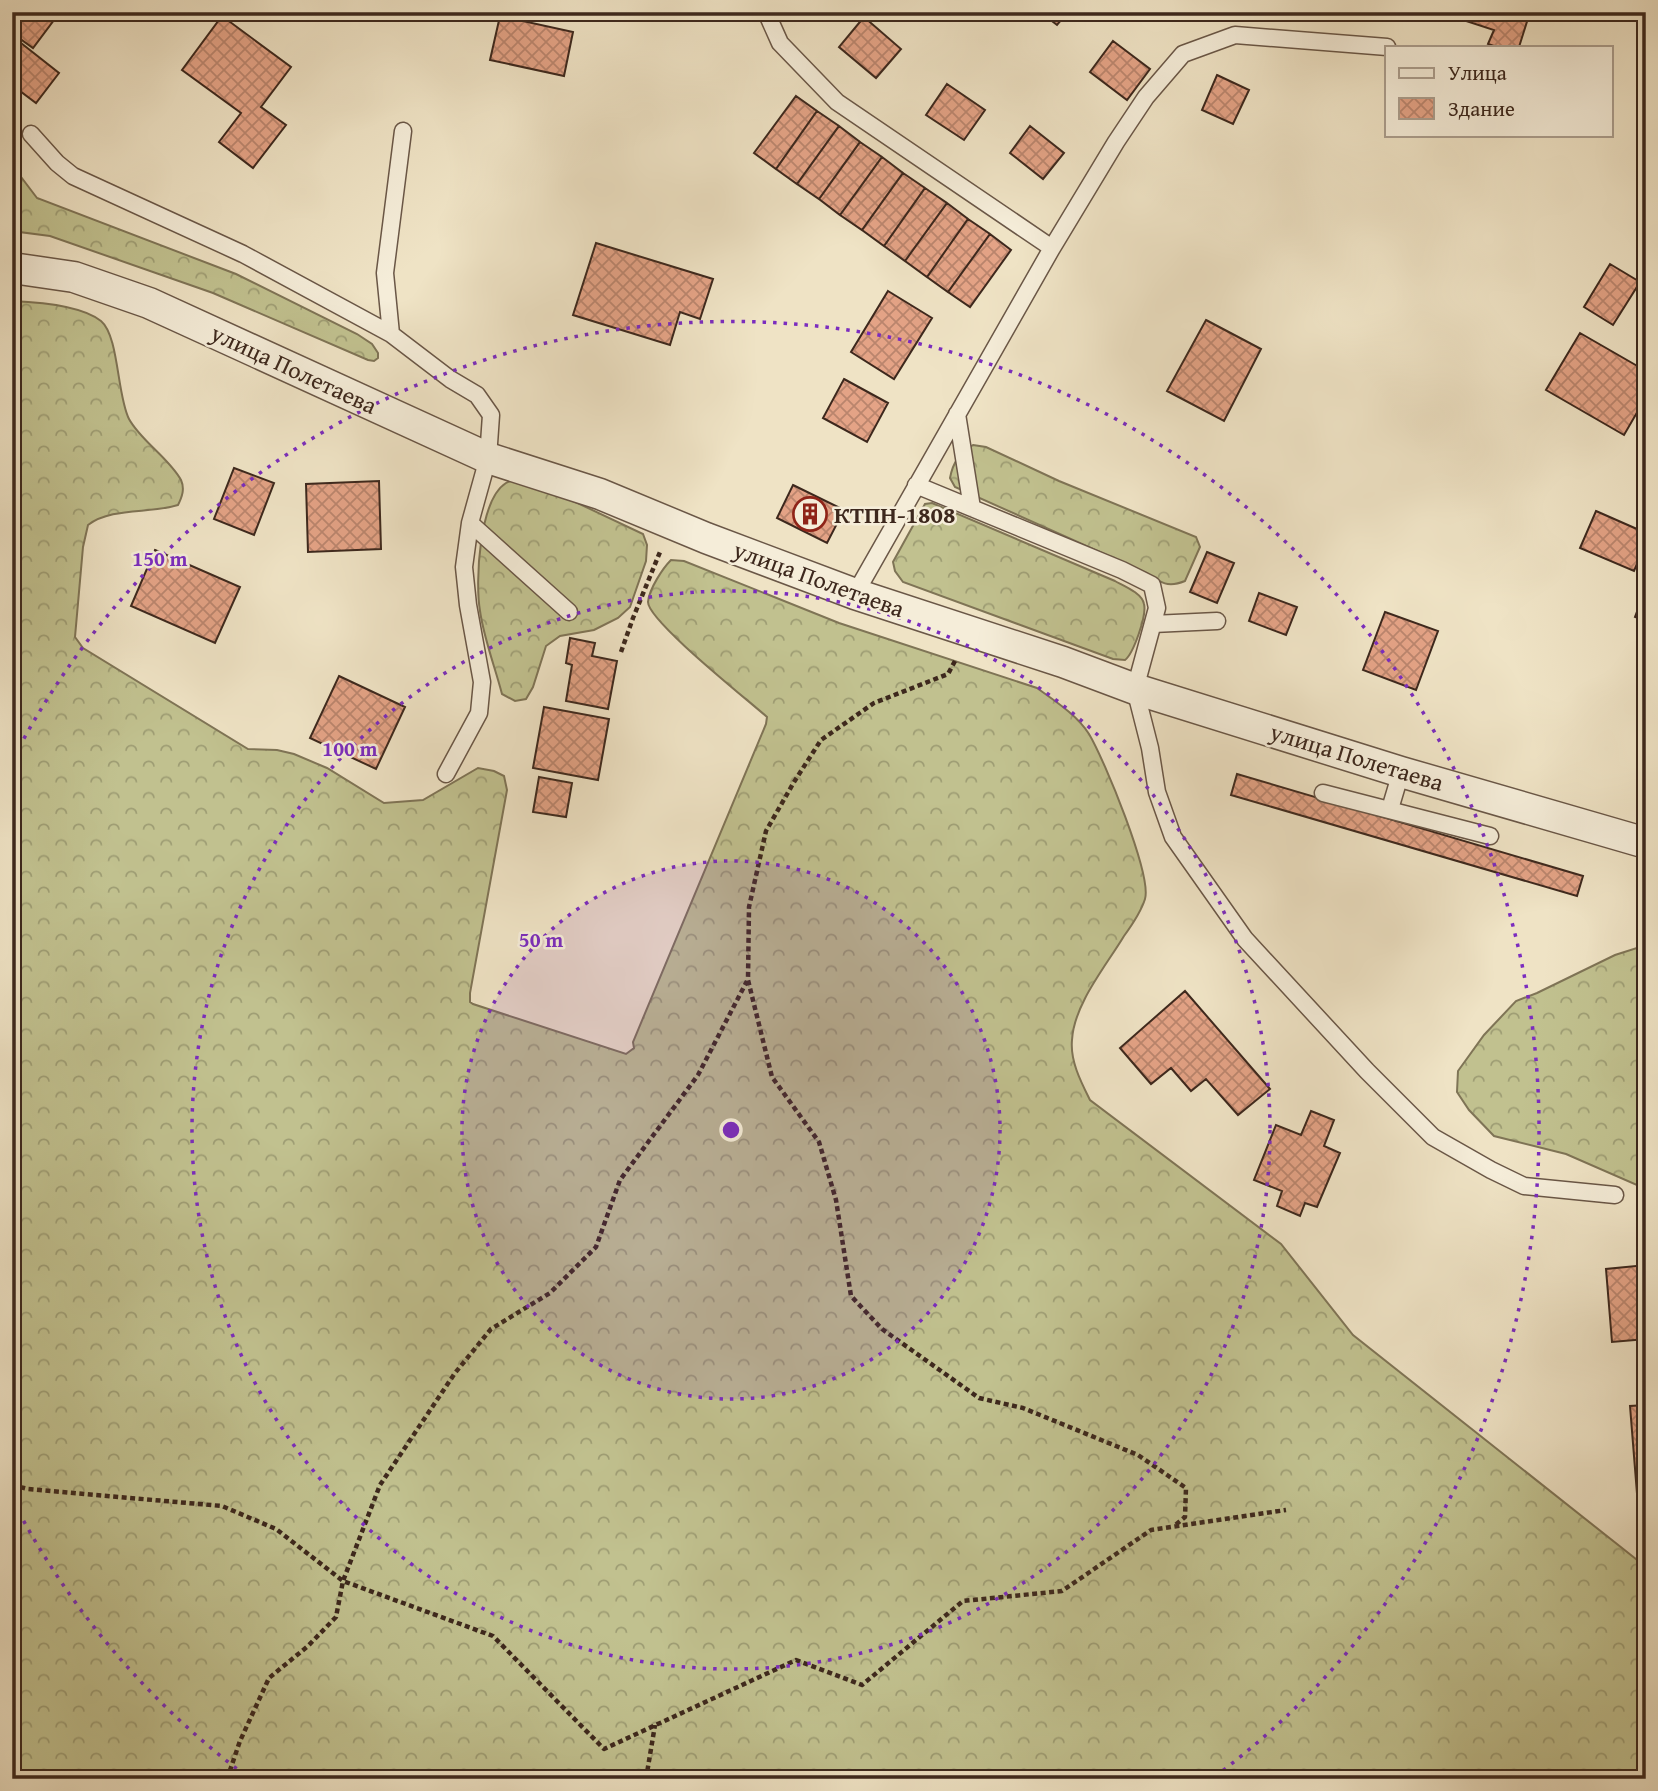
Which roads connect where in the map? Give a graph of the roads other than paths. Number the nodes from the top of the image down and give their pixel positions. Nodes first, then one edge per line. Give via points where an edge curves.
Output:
1 (767, 14) edge
2 (1385, 47) edge
3 (403, 131) dead end
4 (31, 134) dead end
5 (1052, 248) junction
6 (12, 268) edge
7 (391, 334) junction
8 (957, 414) junction
9 (488, 458) junction
10 (916, 485) junction
11 (972, 508) junction
12 (470, 523) junction
13 (855, 594) junction
14 (569, 612) dead end
15 (1217, 621) dead end
16 (1153, 624) junction
17 (1135, 688) junction
18 (1401, 772) junction
19 (446, 774) dead end
20 (1323, 793) dead end
21 (1390, 809) junction
22 (1490, 836) dead end
23 (1646, 843) edge
24 (1615, 1195) dead end

1 - 5 lane via 780,43 837,102
2 - 5 lane via 1235,35 1184,54 1146,97
3 - 7 lane via 385,273
4 - 7 lane via 73,176 243,254
5 - 8 lane
6 - 9 street, улица Полетаева via 74,277 149,303
7 - 9 lane via 477,395 491,415
8 - 10 lane
8 - 11 lane
9 - 12 lane
9 - 13 street, улица Полетаева via 600,494
10 - 11 lane
10 - 13 lane
11 - 16 lane via 1152,586 1157,608
12 - 14 lane
12 - 19 lane via 464,567 482,682 479,713
13 - 17 street, улица Полетаева
15 - 16 lane
16 - 17 lane
17 - 18 street, улица Полетаева
17 - 24 lane via 1157,792 1173,837 1245,939 1367,1071 1433,1137 1491,1170 1524,1186
18 - 21 lane
18 - 23 street, улица Полетаева
20 - 21 lane
21 - 22 lane

